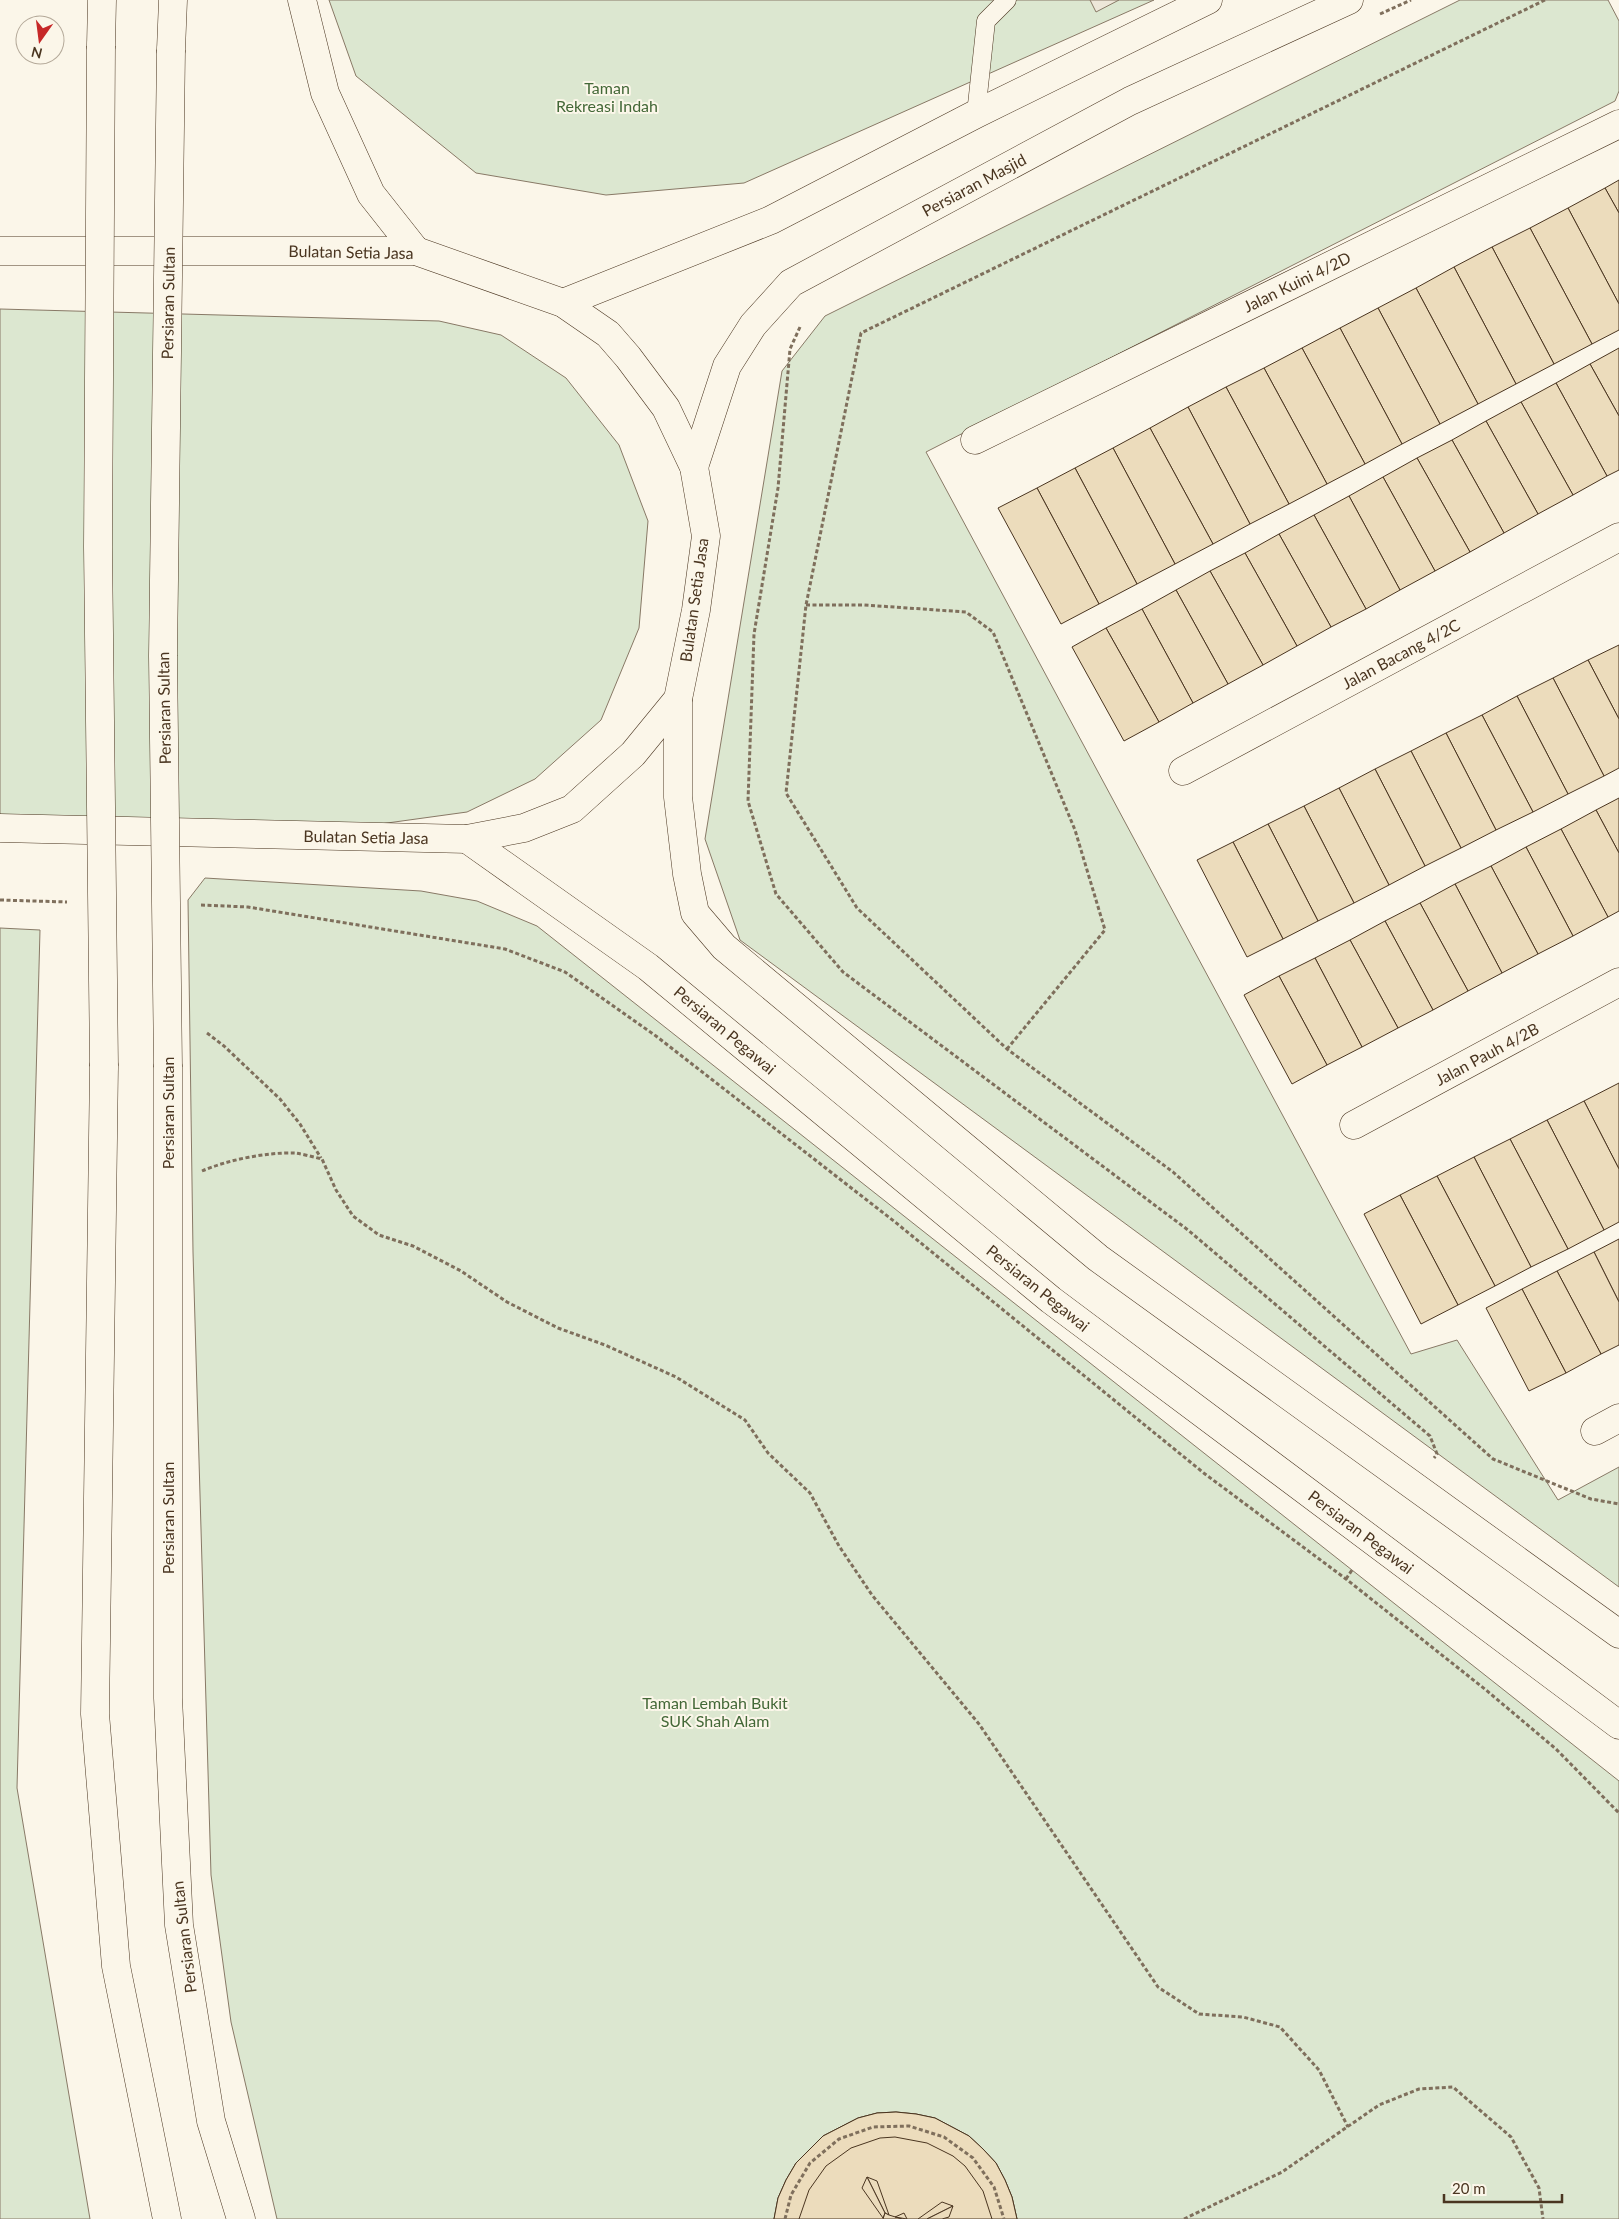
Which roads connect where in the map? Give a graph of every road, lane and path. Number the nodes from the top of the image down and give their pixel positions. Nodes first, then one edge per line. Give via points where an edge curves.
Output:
1 (102, 0) edge
2 (172, 0) edge
3 (302, 0) edge
4 (1007, 0) edge
5 (1208, 0) edge
6 (1349, 0) edge
7 (1546, 0) edge
8 (976, 114) junction
9 (1619, 124) edge
10 (0, 251) edge
11 (416, 251) junction
12 (563, 303) junction
13 (802, 323) dead end
14 (976, 440) dead end
15 (694, 467) junction
16 (1619, 537) edge
17 (806, 605) junction
18 (678, 699) junction
19 (1183, 771) dead end
20 (0, 828) edge
21 (467, 839) junction
22 (0, 900) edge
23 (70, 902) dead end
24 (198, 905) dead end
25 (1619, 982) edge
26 (207, 1033) dead end
27 (1007, 1049) junction
28 (1354, 1125) dead end
29 (322, 1159) junction
30 (168, 1197) junction
31 (1619, 1418) edge
32 (1595, 1430) dead end
33 (1437, 1454) dead end
34 (1619, 1504) edge
35 (1619, 1634) edge
36 (1619, 1725) edge
37 (1619, 1814) edge
38 (1348, 2127) junction
39 (167, 2219) edge
40 (241, 2219) edge
41 (786, 2219) edge
42 (1004, 2219) edge
43 (1184, 2219) edge
44 (1543, 2219) edge

1 - 39 main road, bridge via 98,547 104,1066 95,1714 116,1966
2 - 30 main road, Persiaran Sultan, bridge via 163,656
3 - 11 main road via 325,93 371,194
4 - 8 lane via 986,21
5 - 8 main road
6 - 15 main road, Persiaran Masjid via 1130,101 791,283 753,325 727,366
7 - 17 path via 861,333
8 - 12 main road via 771,220
9 - 14 main road, Jalan Kuini 4/2D
10 - 11 main road, Bulatan Setia Jasa
11 - 12 main road, Bulatan Setia Jasa
12 - 15 main road, Bulatan Setia Jasa via 608,334 628,356 666,408
13 - 33 path via 790,349 778,488 754,634 748,801 776,894 843,972 1188,1230 1430,1436
15 - 18 main road, Bulatan Setia Jasa via 706,536 696,610
16 - 19 main road, Jalan Bacang 4/2C
17 - 27 path via 786,793 857,908
17 - 27 path via 864,605 966,612 993,632 1075,830 1105,930
18 - 21 main road, Bulatan Setia Jasa via 633,754 572,809 524,828
18 - 35 main road via 678,798 687,874 695,913 724,947 1098,1258
20 - 21 main road, Bulatan Setia Jasa
21 - 36 main road, Persiaran Pegawai via 648,967 1052,1300
22 - 23 path
24 - 37 path via 248,907 505,949 565,972 671,1048 887,1216 1205,1474 1346,1579 1486,1690 1556,1749
25 - 28 main road, Jalan Pauh 4/2B
26 - 29 path via 280,1099
27 - 34 path via 1173,1172 1493,1459 1591,1500
29 - 30 path via 295,1153 221,1163 188,1176
29 - 38 path via 336,1190 353,1216 379,1236 429,1254 507,1302 558,1328 676,1377 745,1420 768,1454 810,1493 839,1546 872,1595 979,1724 1158,1987 1199,2014 1243,2017 1280,2027 1320,2070
30 - 40 main road, Persiaran Sultan via 168,1698 179,1925 212,2121
31 - 32 main road
38 - 43 path via 1282,2172
38 - 44 path via 1379,2106 1419,2089 1453,2087 1511,2137 1539,2188
41 - 42 path via 791,2195 810,2163 839,2140 873,2127 909,2126 944,2137 973,2158 994,2188

